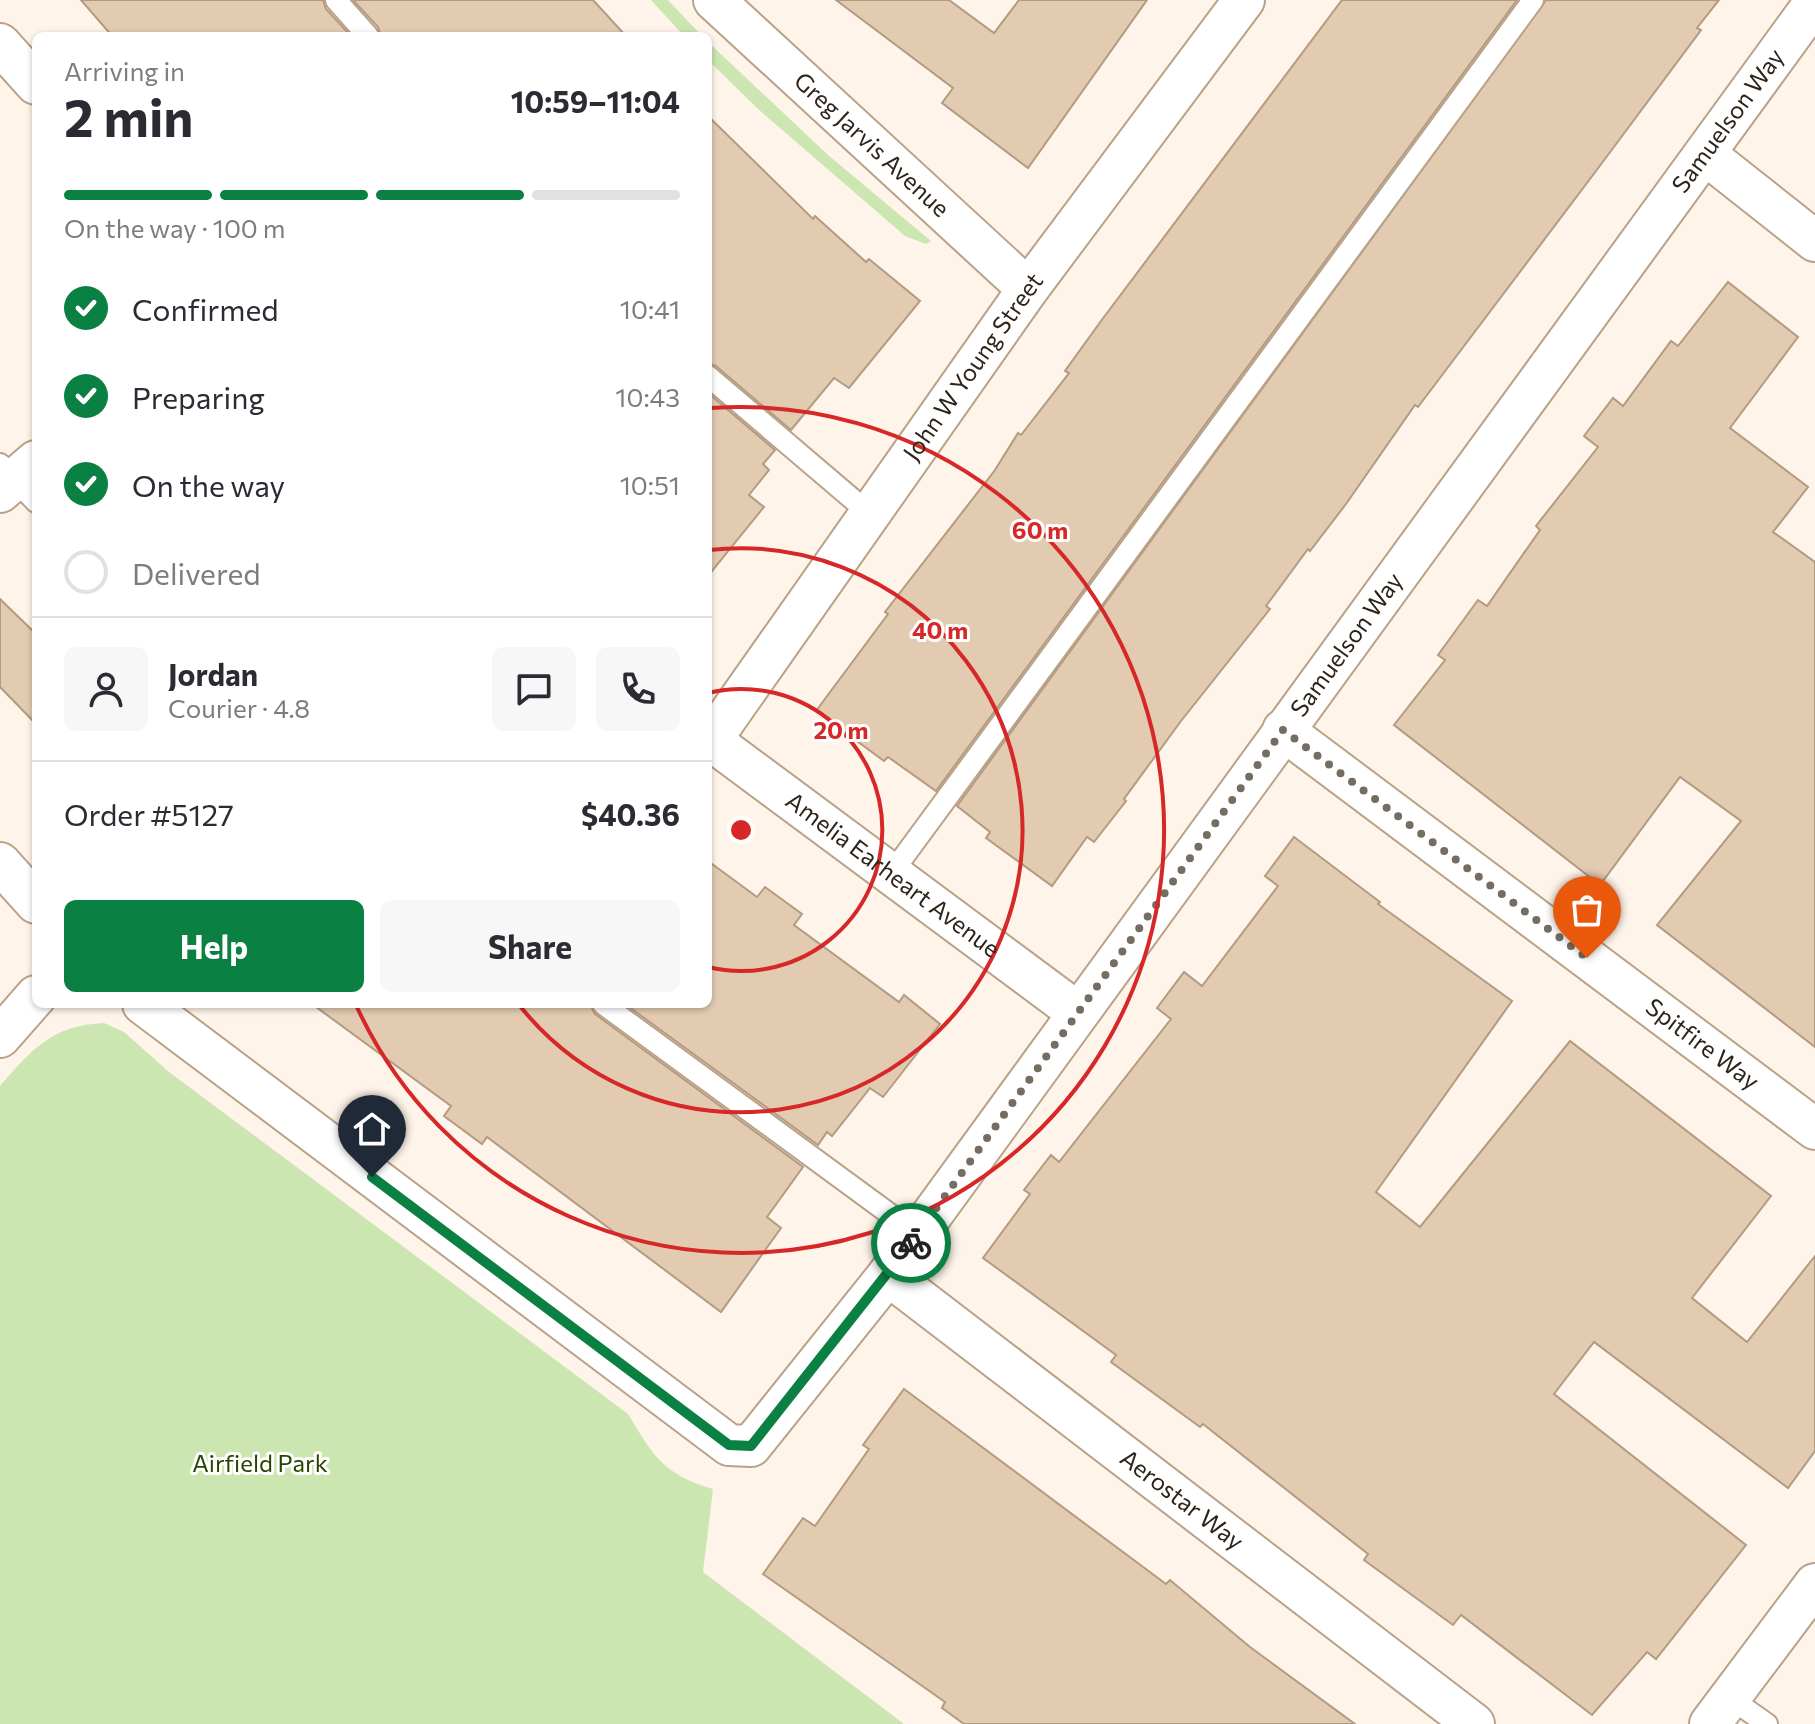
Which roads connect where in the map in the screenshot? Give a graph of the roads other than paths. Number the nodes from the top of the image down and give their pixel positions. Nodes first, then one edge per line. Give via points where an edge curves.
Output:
1 (336, 0) edge
2 (1244, 0) edge
3 (1533, 0) edge
4 (1815, 2) edge
5 (722, 3) edge
6 (364, 32) edge
7 (0, 44) edge
8 (32, 80) edge
9 (1705, 154) junction
10 (1815, 241) edge
11 (1028, 289) junction
12 (712, 379) edge
13 (870, 514) junction
14 (1283, 730) junction
15 (712, 736) edge
16 (712, 740) edge
17 (0, 863) edge
18 (891, 874) junction
19 (32, 899) edge
20 (32, 1001) edge
21 (148, 1008) edge
22 (608, 1008) edge
23 (1077, 1012) junction
24 (0, 1037) edge
25 (1815, 1129) edge
26 (917, 1234) junction
27 (888, 1275) junction
28 (1815, 1584) edge
29 (1720, 1711) edge
30 (1474, 1724) edge
31 (1767, 1724) edge

1 - 6 lane
2 - 11 street, John W Young Street
3 - 18 lane
4 - 9 street, Samuelson Way
5 - 11 street, Greg Jarvis Avenue
7 - 8 street
9 - 10 street
9 - 14 street, Samuelson Way
11 - 13 street, John W Young Street
12 - 13 lane
13 - 15 street, John W Young Street
14 - 23 street, Samuelson Way
14 - 25 street, Spitfire Way
16 - 18 street, Amelia Earheart Avenue
17 - 19 street
18 - 23 street, Amelia Earheart Avenue
20 - 24 street
21 - 27 street, Samuelson Way via 729,1445 751,1446
22 - 26 lane
23 - 26 street, Samuelson Way
26 - 27 street, Samuelson Way
27 - 30 street, Aerostar Way
28 - 29 street
29 - 31 lane

